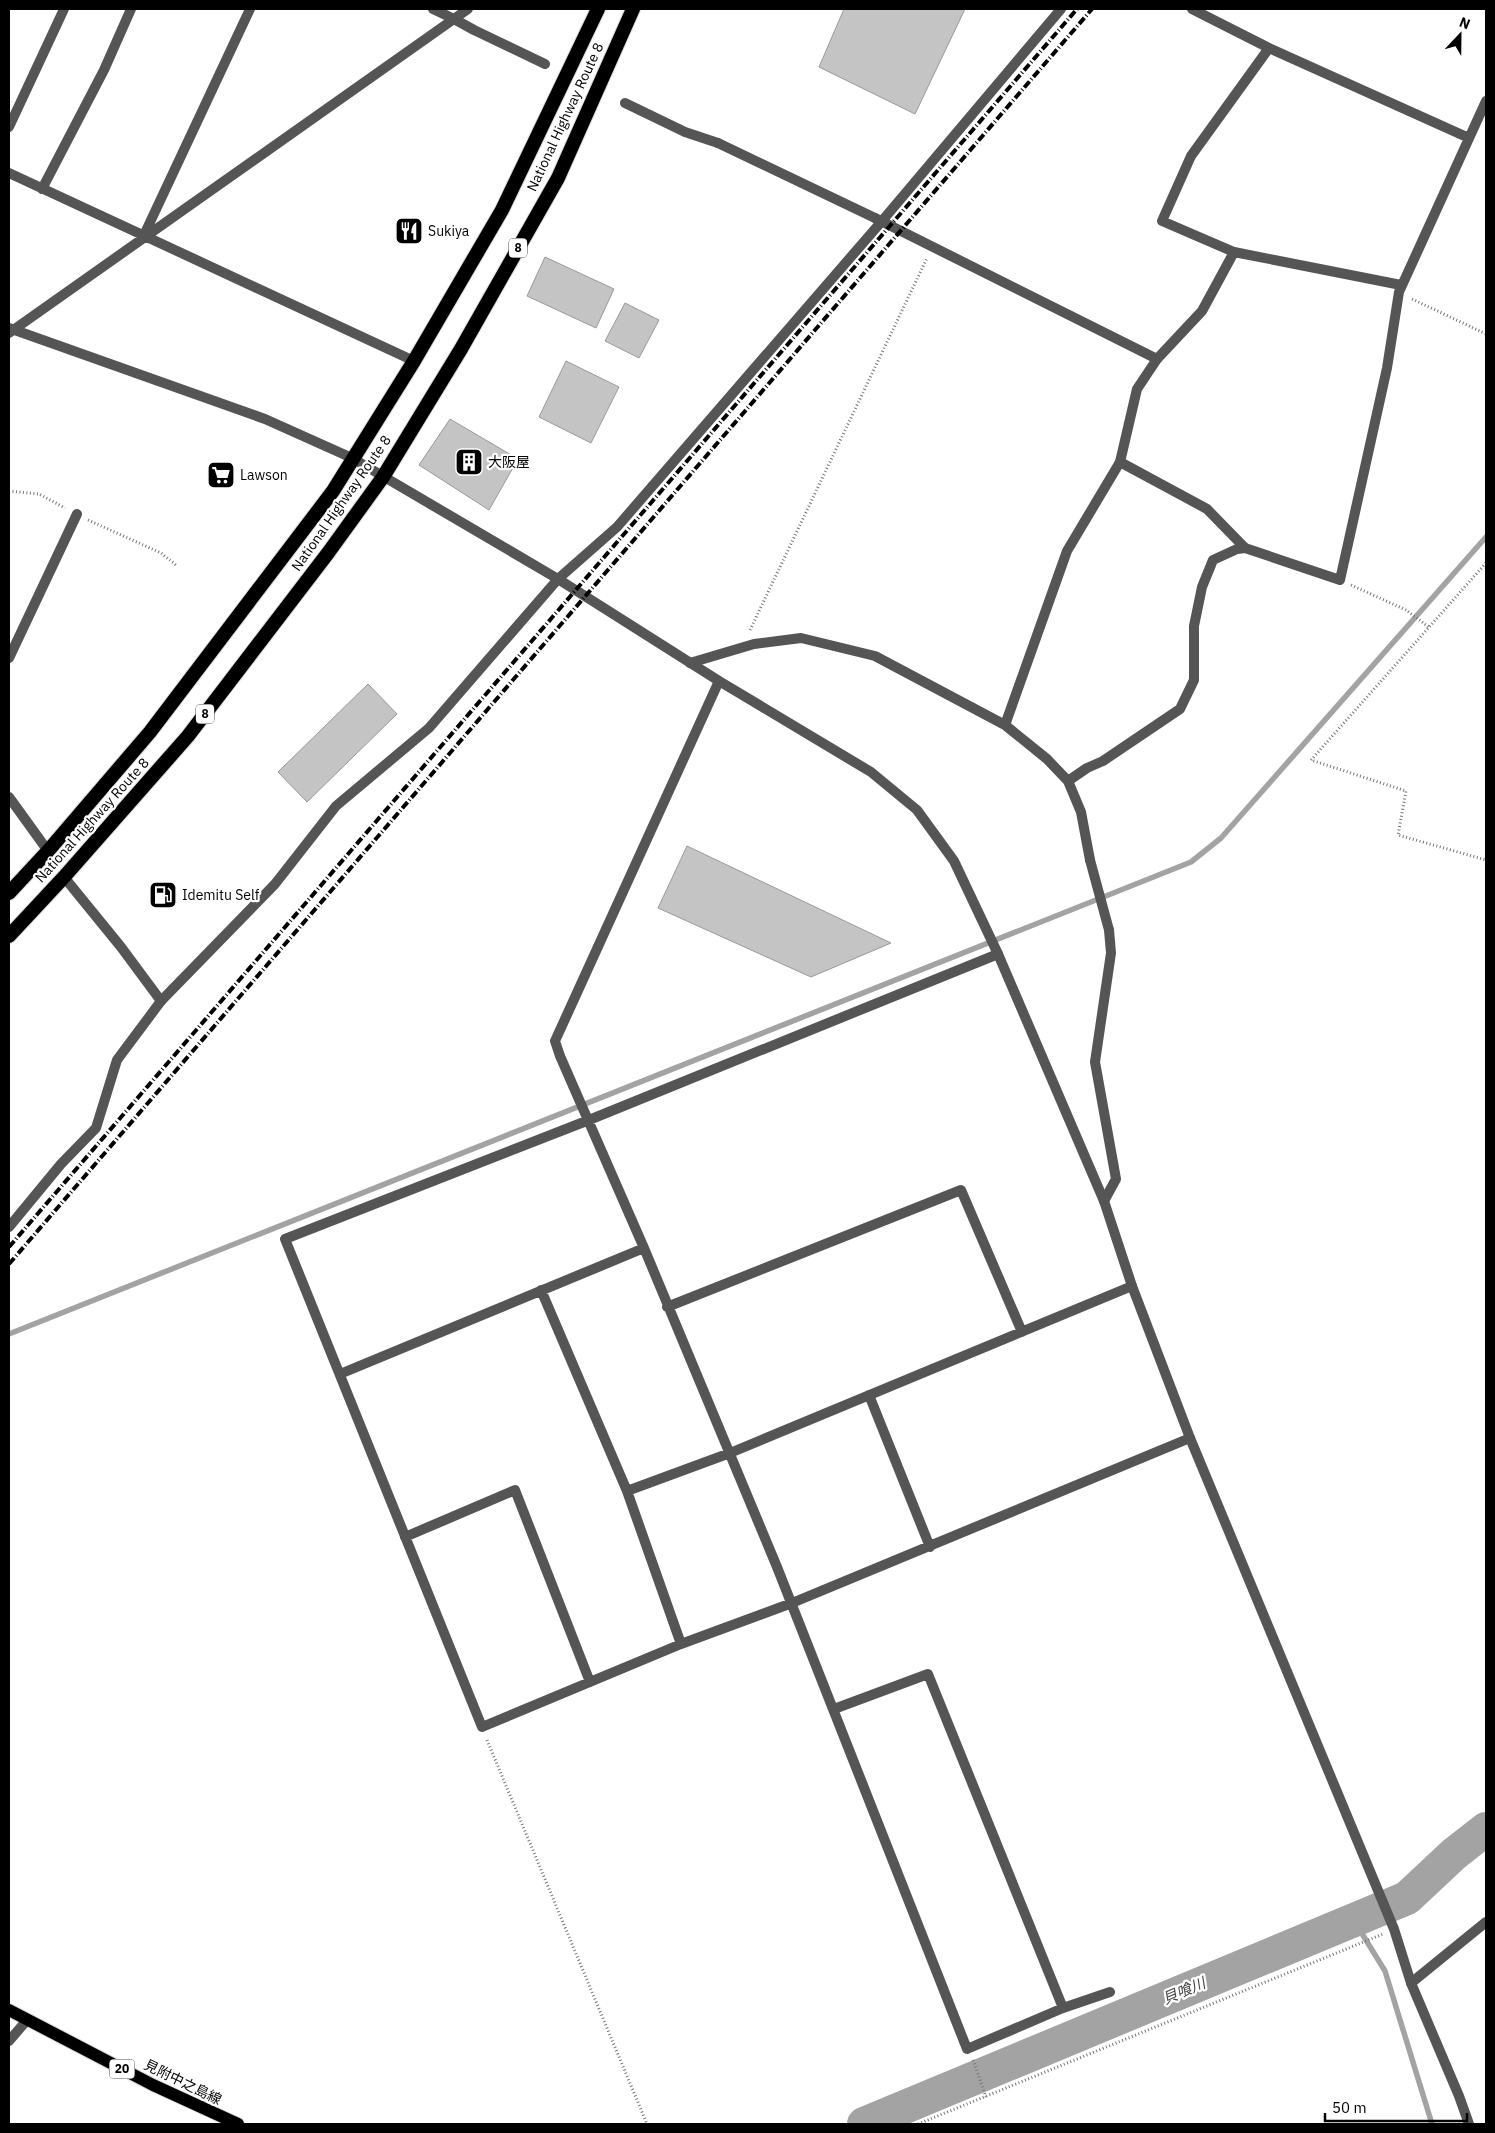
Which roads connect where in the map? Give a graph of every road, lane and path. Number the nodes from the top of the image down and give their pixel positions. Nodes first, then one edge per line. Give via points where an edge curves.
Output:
1 (64, 9) edge
2 (131, 9) edge
3 (250, 9) edge
4 (433, 9) edge
5 (468, 9) edge
6 (598, 9) edge
7 (633, 9) edge
8 (1061, 9) edge
9 (1192, 9) edge
10 (454, 19) junction
11 (1270, 48) junction
12 (545, 64) dead end
13 (1486, 101) edge
14 (626, 103) dead end
15 (9, 127) edge
16 (1469, 138) junction
17 (9, 173) edge
18 (42, 188) junction
19 (879, 219) junction
20 (144, 236) junction
21 (932, 247) junction
22 (1234, 252) junction
23 (1400, 289) junction
24 (10, 330) edge
25 (1486, 334) edge
26 (1157, 359) junction
27 (414, 360) junction
28 (352, 458) junction
29 (1120, 462) junction
30 (383, 477) junction
31 (9, 491) edge
32 (77, 514) junction
33 (1245, 548) junction
34 (1486, 563) edge
35 (176, 565) dead end
36 (558, 579) junction
37 (1340, 580) junction
38 (1430, 628) junction
39 (741, 648) junction
40 (9, 658) edge
41 (690, 663) junction
42 (719, 681) junction
43 (1005, 725) junction
44 (1068, 781) junction
45 (9, 797) edge
46 (48, 851) junction
47 (1486, 860) edge
48 (64, 878) junction
49 (9, 893) edge
50 (9, 936) edge
51 (998, 954) junction
52 (161, 1001) junction
53 (589, 1120) junction
54 (1104, 1201) junction
55 (9, 1227) edge
56 (644, 1248) junction
57 (1132, 1286) junction
58 (542, 1290) junction
59 (667, 1307) junction
60 (1022, 1332) junction
61 (340, 1374) junction
62 (869, 1395) junction
63 (1190, 1438) junction
64 (730, 1453) junction
65 (627, 1491) junction
66 (405, 1538) junction
67 (930, 1547) junction
68 (792, 1603) junction
69 (681, 1644) junction
70 (590, 1682) junction
71 (834, 1709) junction
72 (482, 1728) junction
73 (1486, 1922) edge
74 (1394, 1929) junction
75 (1411, 1983) junction
76 (1110, 1992) dead end
77 (1063, 2008) junction
78 (9, 2010) edge
79 (27, 2020) junction
80 (9, 2041) edge
81 (972, 2059) dead end
82 (986, 2098) junction
83 (238, 2124) edge
84 (647, 2124) edge
85 (918, 2124) edge
86 (1469, 2124) edge

1 - 15 street
2 - 18 street via 104,70
3 - 20 street
4 - 10 street
5 - 10 street
6 - 27 highway, National Highway Route 8 / 8 via 502,210
7 - 30 highway, National Highway Route 8 / 8 via 558,178 462,349
8 - 19 street
9 - 11 street
10 - 12 street
10 - 20 street
11 - 16 street
11 - 22 street via 1191,156 1162,221
13 - 16 street
14 - 19 street
16 - 23 street
17 - 18 street
18 - 20 street
19 - 21 street
19 - 36 street via 617,527
20 - 24 street
20 - 27 street
21 - 26 street
21 - 39 path
22 - 23 street
22 - 26 street via 1202,311
23 - 25 path
23 - 37 street via 1387,368
24 - 28 street via 265,419
26 - 29 street via 1138,389
27 - 28 highway, National Highway Route 8 / 8
28 - 30 street
28 - 46 highway, National Highway Route 8 / 8 via 333,491 150,732
29 - 33 street via 1207,509
29 - 43 street via 1067,551
30 - 36 street
30 - 48 highway, National Highway Route 8 / 8 via 188,736
31 - 32 path via 39,494
32 - 35 path via 161,553
32 - 40 street
33 - 37 street
33 - 44 street via 1213,560 1194,626 1194,680 1180,709
34 - 38 path
36 - 41 street
36 - 52 street via 429,728 336,806 276,884
37 - 38 path via 1406,610
38 - 47 path via 1311,760 1406,791 1398,835
39 - 41 street
39 - 43 street via 800,638 875,656
41 - 42 street
42 - 51 street via 871,772 918,810 954,861
42 - 53 street via 555,1041
43 - 44 street
44 - 54 street via 1081,812 1109,930 1111,953 1096,1062 1116,1180
45 - 46 street
46 - 49 highway, National Highway Route 8 / 8
48 - 50 highway, National Highway Route 8 / 8
48 - 52 street
51 - 53 street
51 - 54 street
52 - 55 street via 117,1060 96,1128 61,1164
53 - 56 street
53 - 61 street via 285,1239
54 - 57 street
56 - 58 street
56 - 59 street
57 - 60 street
57 - 63 street
58 - 61 street
58 - 65 street
59 - 60 street via 961,1190
59 - 64 street
60 - 62 street
61 - 66 street
62 - 64 street
62 - 67 street
63 - 67 street
63 - 74 street
64 - 65 street
64 - 68 street
65 - 69 street
66 - 70 street via 516,1490
66 - 72 street
67 - 68 street
68 - 69 street
68 - 71 street
69 - 70 street
70 - 72 street
71 - 77 street via 928,1674
71 - 77 street via 967,2049
72 - 84 path
73 - 75 street
74 - 75 street
74 - 82 path
75 - 86 street
76 - 77 street
78 - 79 main road, 見附中之島線 / 20
79 - 80 street
79 - 83 main road, 見附中之島線 / 20 via 153,2085
81 - 82 path
82 - 85 path

